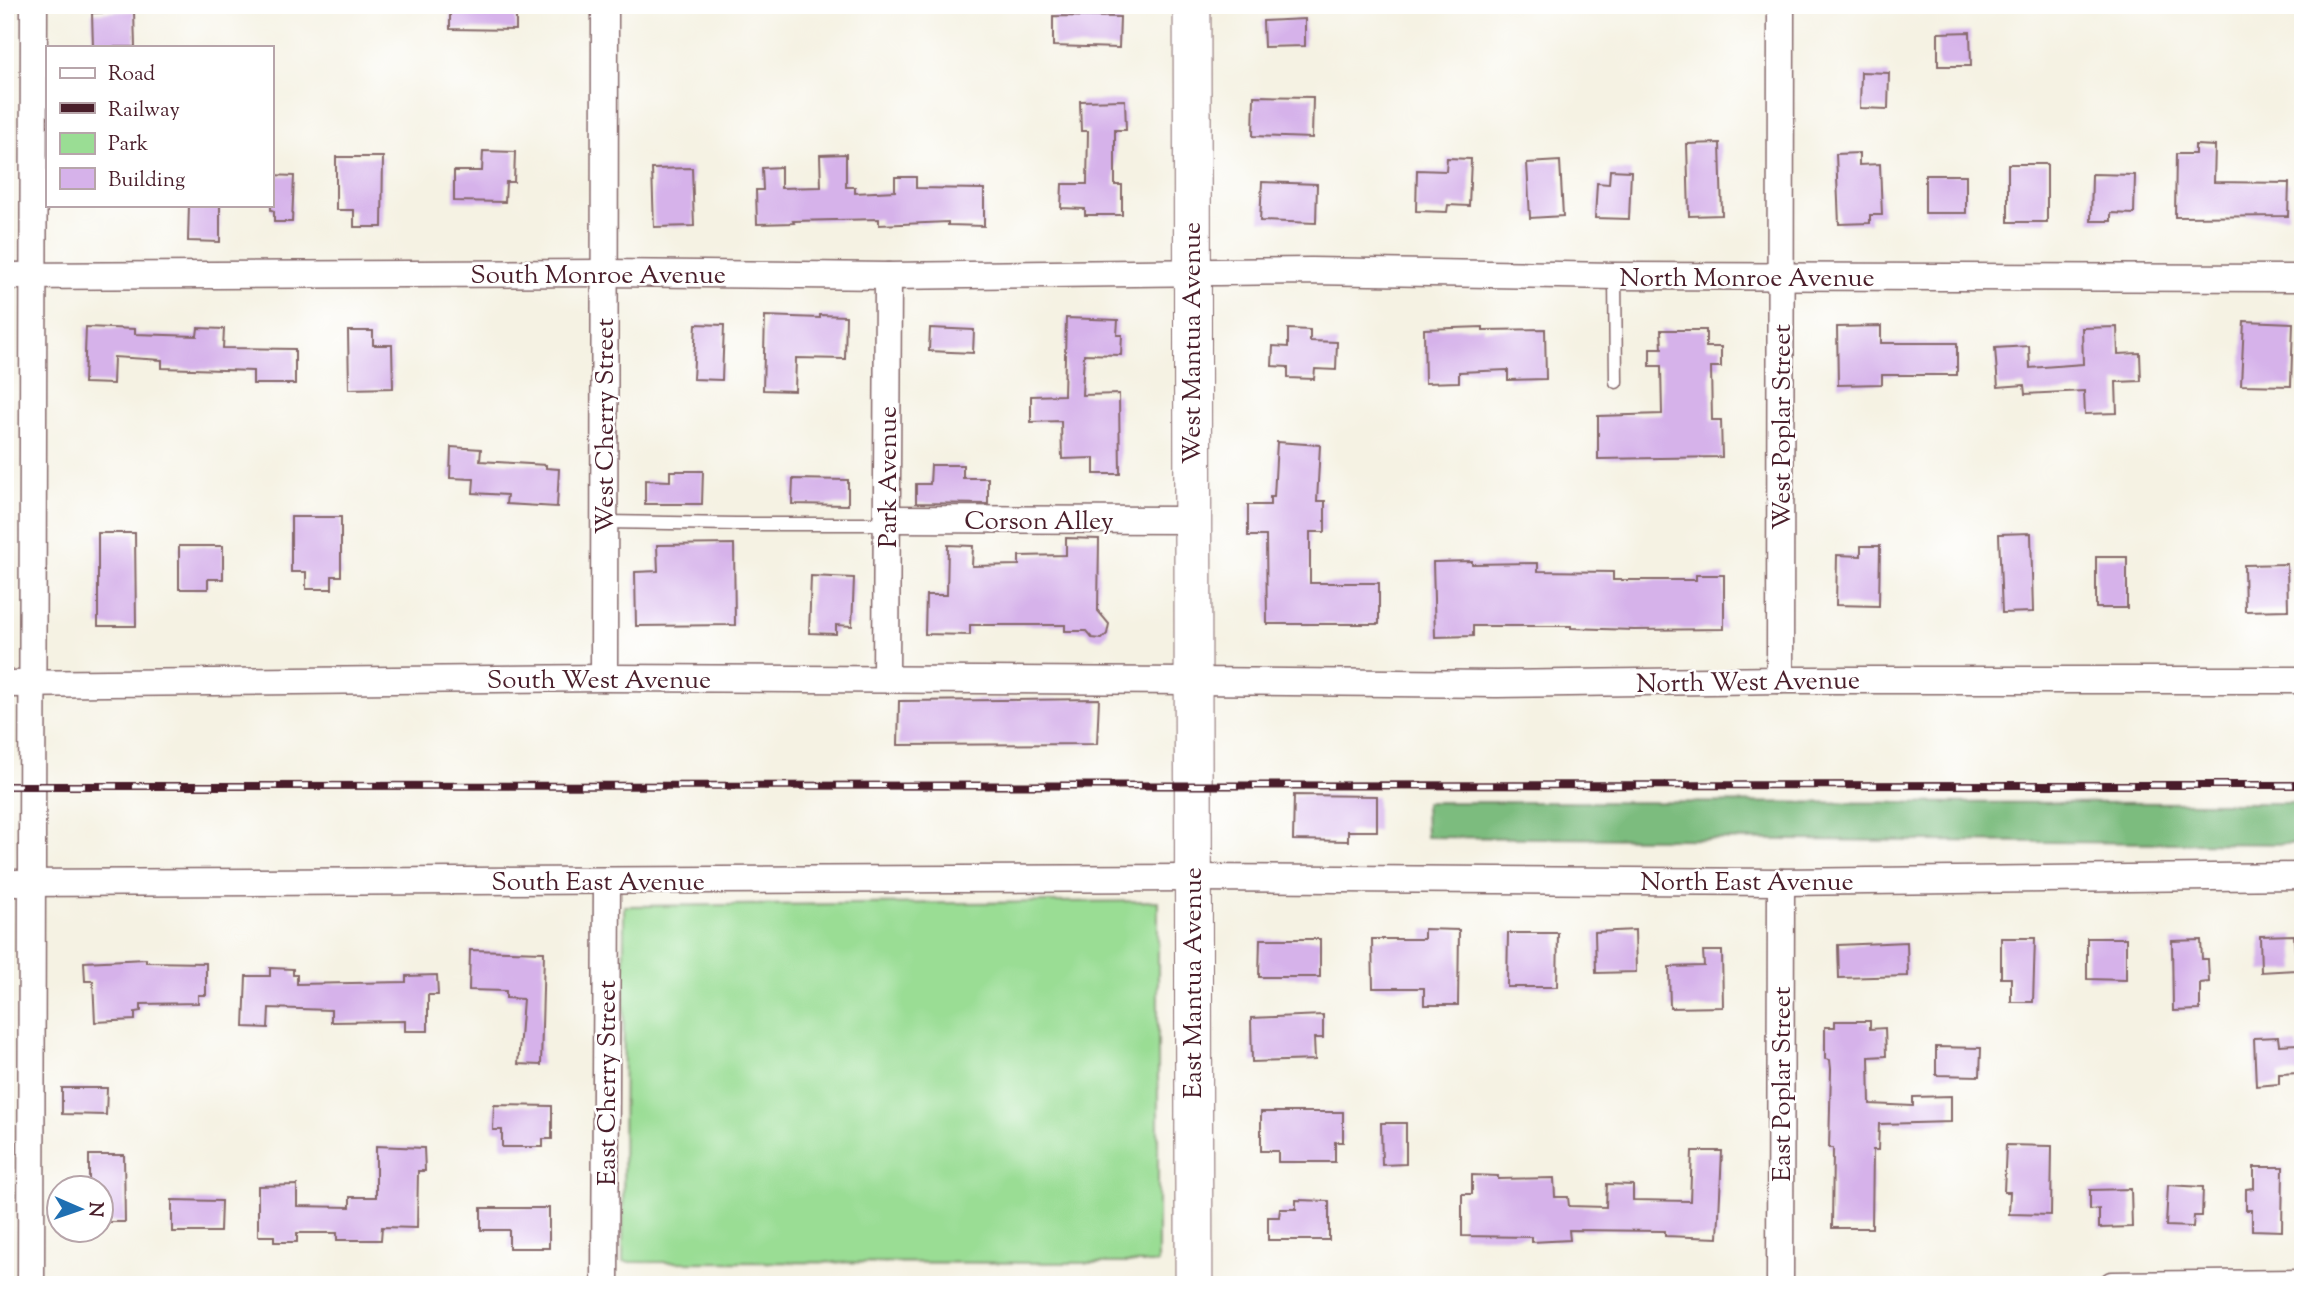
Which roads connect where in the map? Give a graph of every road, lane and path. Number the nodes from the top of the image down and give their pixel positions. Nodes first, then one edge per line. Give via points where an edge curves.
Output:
1 (34, 5) edge
2 (605, 5) edge
3 (1192, 5) edge
4 (1781, 5) edge
5 (605, 273) junction
6 (1191, 273) junction
7 (888, 275) junction
8 (5, 276) edge
9 (32, 276) junction
10 (1615, 276) junction
11 (1781, 277) junction
12 (2303, 278) edge
13 (1616, 382) dead end
14 (1192, 520) junction
15 (886, 521) junction
16 (604, 522) junction
17 (604, 678) junction
18 (886, 680) junction
19 (1780, 680) junction
20 (2303, 680) edge
21 (1192, 681) junction
22 (5, 684) edge
23 (34, 684) junction
24 (2303, 876) edge
25 (1192, 878) junction
26 (607, 881) junction
27 (1781, 882) junction
28 (18, 883) edge
29 (2303, 1283) edge
30 (31, 1285) edge
31 (605, 1285) edge
32 (1194, 1285) edge
33 (1780, 1285) edge
34 (2112, 1285) edge

1 - 9 street
2 - 5 street, West Cherry Street
3 - 6 street, West Mantua Avenue
4 - 11 street, West Poplar Street
5 - 7 street, South Monroe Avenue
5 - 9 street, South Monroe Avenue
5 - 16 street, West Cherry Street
6 - 7 street, South Monroe Avenue
6 - 10 street, North Monroe Avenue
6 - 14 street, West Mantua Avenue
7 - 15 street, Park Avenue
8 - 9 street, South Monroe Avenue
9 - 23 street
10 - 11 street, North Monroe Avenue
10 - 13 lane
11 - 12 street, North Monroe Avenue
11 - 19 street, West Poplar Street
14 - 15 street, Corson Alley
14 - 21 street, West Mantua Avenue
15 - 16 lane
15 - 18 street, Park Avenue
16 - 17 street, West Cherry Street
17 - 18 street, South West Avenue
17 - 23 street, South West Avenue
18 - 21 street, South West Avenue
19 - 20 street, North West Avenue
19 - 21 street, North West Avenue via 1497,684
21 - 25 street, East Mantua Avenue
22 - 23 street, South West Avenue
23 - 28 street
24 - 27 street, North East Avenue
25 - 26 street, South East Avenue
25 - 27 street, North East Avenue
25 - 32 street, East Mantua Avenue
26 - 28 street, South East Avenue
26 - 31 street, East Cherry Street
27 - 33 street, East Poplar Street
28 - 30 street
29 - 34 street

